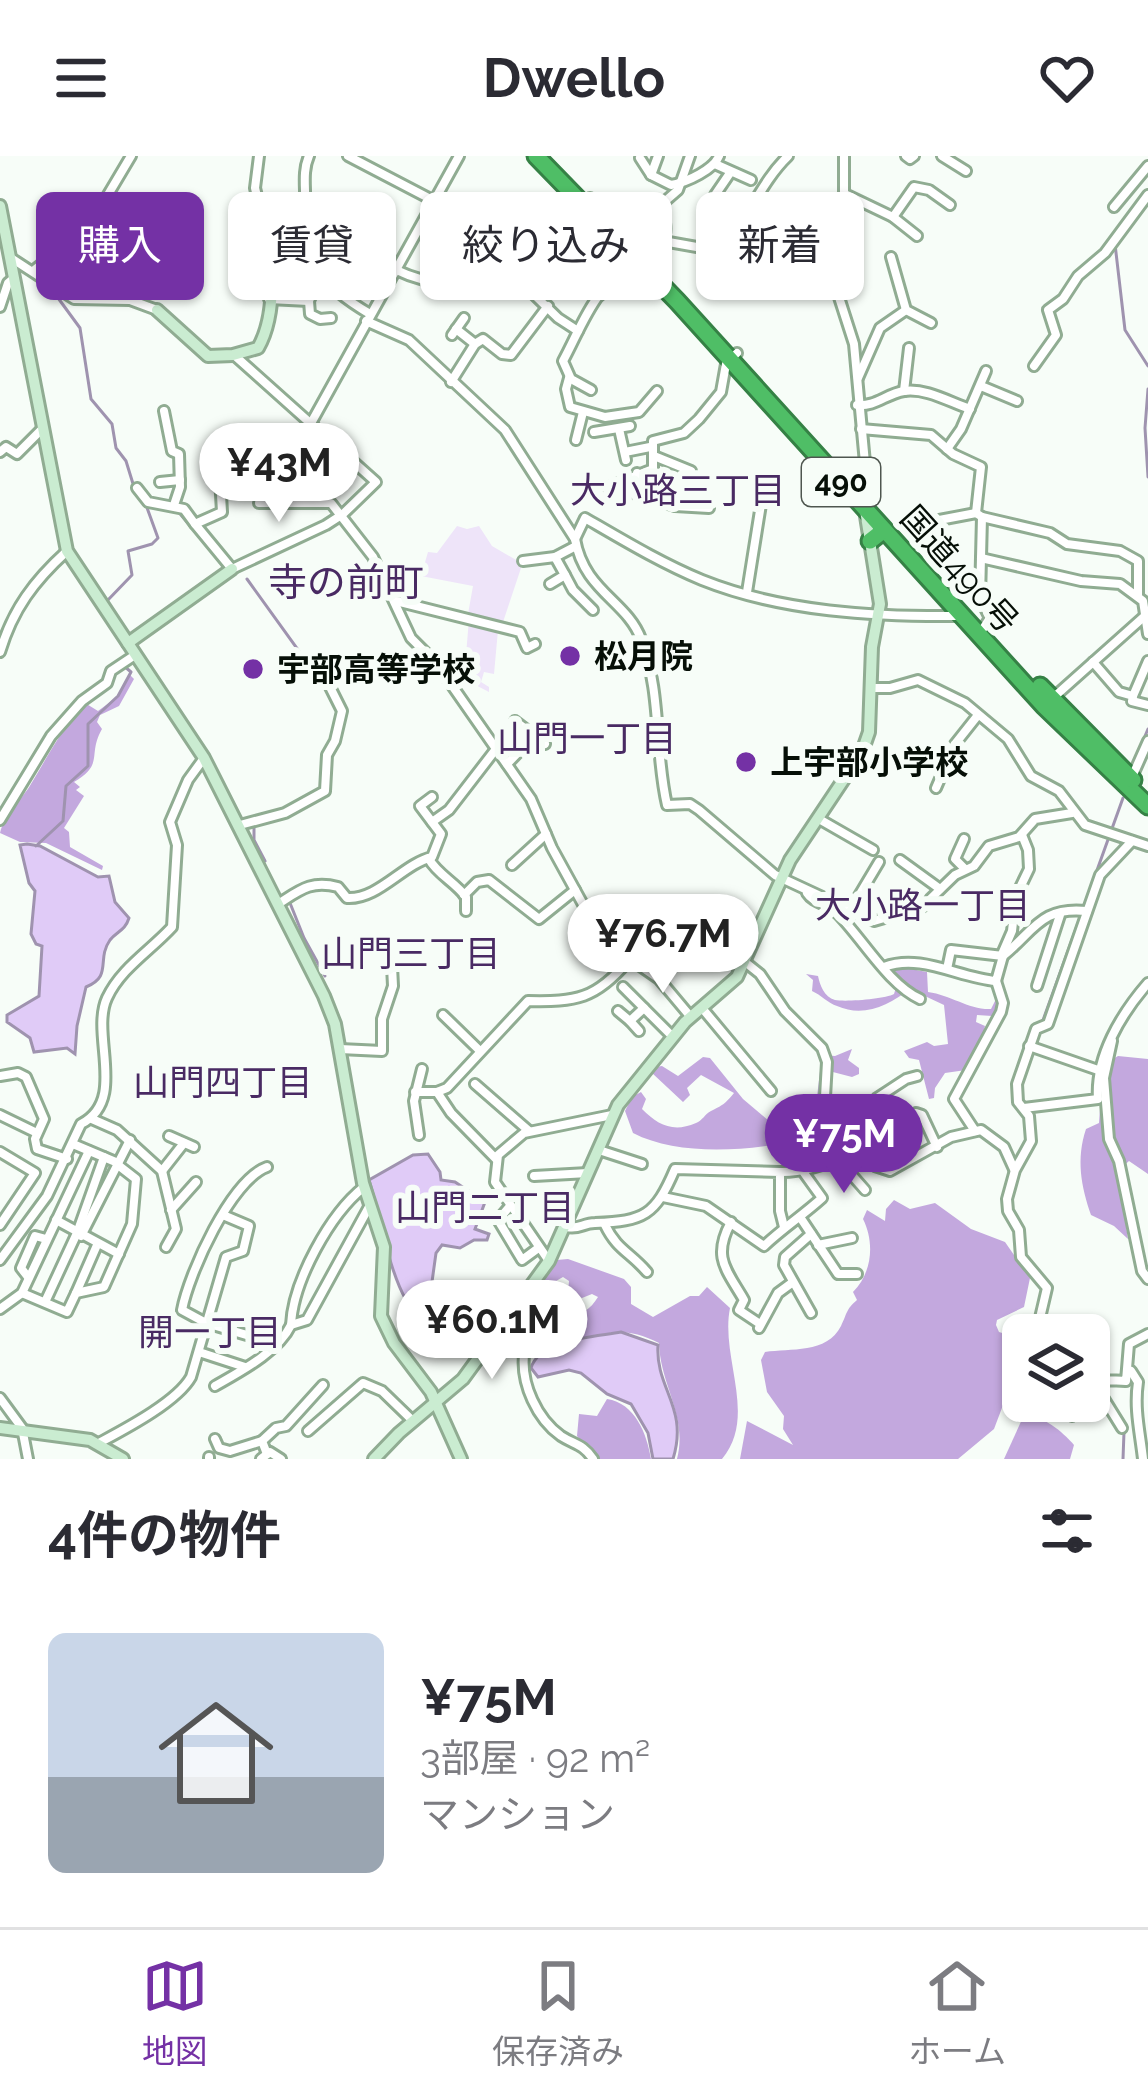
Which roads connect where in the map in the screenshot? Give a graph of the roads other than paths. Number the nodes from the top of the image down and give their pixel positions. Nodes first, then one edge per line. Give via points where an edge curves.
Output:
1 (131, 156) edge
2 (260, 156) edge
3 (309, 156) edge
4 (348, 156) edge
5 (459, 156) edge
6 (536, 156) edge
7 (548, 156) edge
8 (658, 156) edge
9 (690, 156) edge
10 (788, 156) edge
11 (942, 156) edge
12 (847, 157) edge
13 (640, 158) edge
14 (717, 160) edge
15 (1148, 166) edge
16 (966, 171) dead end
17 (730, 173) junction
18 (652, 175) junction
19 (751, 180) dead end
20 (1135, 182) junction
21 (680, 184) junction
22 (257, 192) edge
23 (305, 192) edge
24 (439, 192) edge
25 (577, 192) edge
26 (579, 192) edge
27 (717, 192) edge
28 (845, 192) edge
29 (672, 193) edge
30 (420, 195) edge
31 (1148, 195) edge
32 (864, 203) edge
33 (950, 205) dead end
34 (0, 206) edge
35 (1114, 207) dead end
36 (893, 217) junction
37 (420, 224) edge
38 (917, 236) dead end
39 (672, 244) edge
40 (892, 257) dead end
41 (396, 266) edge
42 (9, 267) edge
43 (33, 271) junction
44 (672, 290) edge
45 (269, 300) edge
46 (289, 300) edge
47 (344, 300) edge
48 (378, 300) edge
49 (541, 300) edge
50 (596, 300) edge
51 (840, 300) edge
52 (309, 301) joint
53 (548, 307) junction
54 (0, 308) edge
55 (157, 310) joint
56 (906, 310) junction
57 (331, 318) dead end
58 (368, 318) junction
59 (464, 318) dead end
60 (931, 322) dead end
61 (578, 331) junction
62 (475, 344) junction
63 (909, 347) dead end
64 (258, 348) junction
65 (233, 355) junction
66 (734, 356) junction
67 (243, 364) junction
68 (1034, 366) dead end
69 (986, 371) dead end
70 (570, 377) junction
71 (857, 379) junction
72 (451, 382) junction
73 (981, 386) junction
74 (591, 389) dead end
75 (657, 391) dead end
76 (904, 392) junction
77 (1017, 400) dead end
78 (857, 405) junction
79 (970, 409) junction
80 (164, 411) dead end
81 (583, 412) junction
82 (605, 418) junction
83 (310, 425) junction
84 (630, 426) dead end
85 (43, 428) junction
86 (619, 429) junction
87 (861, 429) junction
88 (606, 431) junction
89 (594, 432) dead end
90 (931, 435) junction
91 (956, 438) junction
92 (576, 440) dead end
93 (947, 449) junction
94 (651, 451) junction
95 (0, 452) edge
96 (691, 471) dead end
97 (638, 473) junction
98 (220, 477) dead end
99 (180, 479) junction
100 (160, 482) dead end
101 (608, 487) dead end
102 (137, 488) dead end
103 (762, 498) dead end
104 (863, 499) junction
105 (260, 503) dead end
106 (174, 505) junction
107 (709, 508) dead end
108 (344, 514) junction
109 (979, 515) junction
110 (934, 520) dead end
111 (195, 524) junction
112 (877, 536) junction
113 (575, 542) junction
114 (67, 551) junction
115 (555, 557) junction
116 (981, 558) junction
117 (523, 561) dead end
118 (232, 569) junction
119 (565, 575) junction
120 (550, 584) dead end
121 (746, 592) junction
122 (1138, 596) junction
123 (396, 601) junction
124 (0, 602) edge
125 (15, 609) junction
126 (592, 610) dead end
127 (1146, 615) edge
128 (962, 616) junction
129 (879, 617) junction
130 (982, 631) junction
131 (1148, 634) edge
132 (128, 643) junction
133 (535, 644) dead end
134 (0, 652) edge
135 (135, 656) junction
136 (1148, 661) edge
137 (1093, 662) junction
138 (328, 683) dead end
139 (871, 688) junction
140 (1133, 696) junction
141 (1048, 703) junction
142 (1148, 705) edge
143 (978, 715) junction
144 (515, 721) dead end
145 (534, 736) junction
146 (1148, 741) edge
147 (544, 744) dead end
148 (496, 749) junction
149 (204, 758) junction
150 (507, 764) junction
151 (1131, 778) junction
152 (936, 788) dead end
153 (1148, 792) edge
154 (432, 797) dead end
155 (1148, 806) edge
156 (1072, 813) junction
157 (819, 819) junction
158 (0, 820) edge
159 (432, 822) junction
160 (240, 825) junction
161 (546, 834) junction
162 (1022, 835) junction
163 (964, 838) dead end
164 (1132, 841) junction
165 (1148, 846) edge
166 (873, 850) dead end
167 (429, 859) junction
168 (900, 860) dead end
169 (879, 862) dead end
170 (512, 865) dead end
171 (964, 870) junction
172 (782, 878) junction
173 (940, 889) junction
174 (575, 890) junction
175 (807, 891) junction
176 (464, 895) junction
177 (278, 904) junction
178 (851, 909) junction
179 (466, 911) dead end
180 (1087, 911) junction
181 (1060, 914) junction
182 (1002, 955) junction
183 (628, 961) junction
184 (746, 962) junction
185 (400, 964) dead end
186 (884, 967) junction
187 (947, 969) junction
188 (996, 981) junction
189 (1148, 983) edge
190 (1037, 986) dead end
191 (623, 987) dead end
192 (920, 999) dead end
193 (644, 1008) junction
194 (702, 1008) junction
195 (618, 1010) dead end
196 (443, 1015) dead end
197 (690, 1016) junction
198 (629, 1022) junction
199 (639, 1031) dead end
200 (673, 1037) junction
201 (1112, 1041) junction
202 (1029, 1046) junction
203 (340, 1049) junction
204 (479, 1050) junction
205 (422, 1069) dead end
206 (1098, 1070) junction
207 (3, 1072) edge
208 (917, 1076) dead end
209 (476, 1084) dead end
210 (771, 1091) dead end
211 (416, 1092) junction
212 (436, 1092) junction
213 (1022, 1108) junction
214 (612, 1114) junction
215 (0, 1115) edge
216 (92, 1119) junction
217 (897, 1126) junction
218 (975, 1131) junction
219 (530, 1132) junction
220 (37, 1133) junction
221 (418, 1135) dead end
222 (169, 1136) dead end
223 (130, 1140) junction
224 (74, 1144) junction
225 (937, 1148) junction
226 (598, 1149) junction
227 (855, 1150) junction
228 (88, 1151) junction
229 (2, 1157) edge
230 (104, 1157) junction
231 (836, 1157) junction
232 (67, 1159) junction
233 (496, 1160) junction
234 (118, 1164) junction
235 (642, 1164) dead end
236 (268, 1167) dead end
237 (1015, 1170) junction
238 (162, 1171) junction
239 (780, 1172) junction
240 (588, 1173) junction
241 (804, 1173) junction
242 (534, 1176) dead end
243 (196, 1182) dead end
244 (364, 1187) junction
245 (866, 1190) dead end
246 (663, 1197) junction
247 (370, 1204) junction
248 (510, 1207) junction
249 (171, 1210) junction
250 (223, 1215) junction
251 (56, 1220) junction
252 (802, 1220) junction
253 (731, 1222) junction
254 (0, 1225) edge
255 (605, 1225) junction
256 (567, 1227) junction
257 (784, 1227) junction
258 (79, 1234) junction
259 (811, 1234) junction
260 (852, 1238) dead end
261 (97, 1245) junction
262 (818, 1245) junction
263 (166, 1247) dead end
264 (537, 1249) junction
265 (119, 1254) junction
266 (0, 1260) edge
267 (549, 1261) junction
268 (647, 1272) dead end
269 (857, 1274) dead end
270 (1148, 1279) edge
271 (793, 1282) junction
272 (22, 1293) junction
273 (76, 1293) junction
274 (45, 1302) junction
275 (0, 1309) edge
276 (811, 1313) dead end
277 (1041, 1314) edge
278 (508, 1319) junction
279 (206, 1322) junction
280 (292, 1325) junction
281 (1148, 1334) edge
282 (274, 1343) junction
283 (199, 1352) junction
284 (245, 1367) junction
285 (1130, 1370) junction
286 (1110, 1380) edge
287 (323, 1385) dead end
288 (215, 1386) dead end
289 (0, 1398) edge
290 (436, 1401) junction
291 (1110, 1408) edge
292 (413, 1421) junction
293 (0, 1428) edge
294 (22, 1428) junction
295 (1123, 1428) dead end
296 (308, 1431) dead end
297 (215, 1438) dead end
298 (262, 1441) junction
299 (99, 1442) junction
300 (264, 1456) edge
301 (28, 1459) edge
302 (123, 1459) edge
303 (280, 1459) edge
304 (374, 1459) edge
305 (461, 1459) edge
306 (592, 1459) edge
307 (1143, 1459) edge

1 - 43 street via 90,225
2 - 22 street
3 - 23 street
4 - 30 street
5 - 24 street
6 - 25 highway, 国道490号 / 490
7 - 26 highway, 国道490号 / 490
8 - 18 street
9 - 21 street
10 - 39 street via 719,251
11 - 16 street
12 - 28 street
13 - 18 street
14 - 17 street
14 - 21 street
15 - 20 street
17 - 19 street
17 - 27 street
18 - 21 street
20 - 31 street
20 - 35 street
21 - 29 street
31 - 68 street via 1106,254 1048,310 1056,335
32 - 36 street
33 - 36 street via 914,187
34 - 42 street
36 - 38 street
37 - 41 street
40 - 56 street
42 - 43 street
42 - 54 street
42 - 85 street
43 - 55 street via 74,299
44 - 66 highway, 国道490号 / 490
45 - 64 street
46 - 52 street
47 - 58 street
48 - 58 street
49 - 53 street
50 - 61 street
51 - 71 street
52 - 57 street via 313,316
53 - 61 street
53 - 62 street via 511,355 488,340
55 - 65 street via 203,353
56 - 60 street
56 - 71 street via 880,328
58 - 72 street via 409,340
58 - 83 street
59 - 62 street via 454,332
61 - 70 street via 562,364
62 - 72 street
63 - 76 street
64 - 65 street
64 - 67 street
65 - 67 street
66 - 94 street via 721,392 698,419 684,434 658,438
66 - 104 highway, 国道490号 / 490
67 - 83 street
69 - 73 street
70 - 74 street
70 - 81 street via 568,404
71 - 78 street
72 - 113 street via 505,430
73 - 77 street
73 - 79 street
75 - 82 street via 640,412
76 - 78 street
76 - 79 street
78 - 87 street
79 - 91 street
80 - 99 street
81 - 82 street
81 - 92 street
82 - 88 street
83 - 108 street via 376,482
84 - 86 street
85 - 95 street via 17,454
85 - 114 street
86 - 88 street
86 - 94 street via 626,456
87 - 90 street
87 - 104 street
88 - 89 street
90 - 91 street
90 - 93 street
91 - 93 street
93 - 109 street via 981,467
94 - 96 street
94 - 97 street via 652,469
97 - 101 street
97 - 107 street via 636,494
98 - 111 street via 222,512
99 - 100 street
99 - 106 street
102 - 106 street via 148,502
103 - 121 street
104 - 112 highway, 国道490号 / 490
104 - 130 highway, 国道490号 / 490
105 - 108 street via 324,502
106 - 111 street
108 - 118 street
108 - 123 street
109 - 110 street
109 - 116 street
109 - 122 street via 1083,548 1120,550 1138,561
111 - 118 street
112 - 128 highway, 国道490号 / 490
112 - 129 street
113 - 115 street
113 - 121 street via 585,518 690,574
113 - 172 street via 595,584 642,640 656,690 667,805 699,809
114 - 125 street
114 - 132 street
115 - 117 street
115 - 119 street
116 - 122 street via 1120,584
116 - 130 street via 980,598 990,618
118 - 132 street
119 - 120 street
119 - 126 street
121 - 129 street
122 - 127 street
123 - 133 street via 520,632 526,648
123 - 148 street via 411,638
124 - 125 street
125 - 134 street
127 - 131 street
127 - 137 street
128 - 129 street
128 - 130 highway, 国道490号 / 490
129 - 139 street
130 - 141 highway, 国道490号 / 490
132 - 135 street
135 - 149 street
135 - 158 street via 51,736
136 - 140 street
137 - 140 street via 1119,692
137 - 141 street
138 - 160 street via 342,711 323,791
139 - 143 street via 918,680
139 - 157 street via 866,741
140 - 142 street
141 - 151 highway, 国道490号 / 490
141 - 155 highway, 国道490号 / 490
143 - 152 street
143 - 156 street via 1008,739 1031,776 1059,790
144 - 145 street
145 - 147 street
145 - 150 street
146 - 151 street
148 - 150 street
148 - 159 street
149 - 160 street
149 - 216 street via 170,822 177,845 172,927 105,1002 106,1086
150 - 161 street
151 - 153 highway, 国道490号 / 490
154 - 159 street via 420,806
156 - 162 street via 1035,819
156 - 164 street via 1094,830
157 - 166 street
157 - 172 street
159 - 167 street via 441,841
160 - 177 street
161 - 170 street
161 - 174 street
162 - 171 street via 989,846
162 - 182 street via 1028,869
163 - 171 street via 956,862
164 - 165 street
164 - 180 street via 1100,875
167 - 176 street
167 - 177 street via 360,899 317,884
168 - 173 street
169 - 178 street
171 - 173 street
172 - 175 street
172 - 184 street
173 - 178 street via 894,918 874,921
174 - 176 street via 539,919 489,880
174 - 183 street via 602,939
175 - 178 street
175 - 186 street via 836,911
176 - 179 street
177 - 203 street via 324,996
180 - 181 street
180 - 202 street via 1048,1024 1038,1026
181 - 182 street via 1034,923
181 - 190 street
182 - 187 street via 951,950
182 - 188 street
183 - 197 street via 659,979
183 - 204 street via 593,993 528,1001
184 - 194 street
184 - 227 street via 822,1048 825,1097 844,1113
185 - 203 street via 390,971 382,1051
186 - 187 street
186 - 192 street
187 - 188 street
188 - 218 street via 1000,1012 954,1099
189 - 201 street
191 - 193 street
193 - 198 street
193 - 200 street
194 - 197 street
194 - 210 street
195 - 198 street
196 - 204 street
197 - 200 street
198 - 199 street
200 - 214 street
201 - 206 street
201 - 270 street via 1104,1078 1109,1138
202 - 206 street
202 - 213 street via 1017,1084
203 - 244 street
204 - 212 street
205 - 211 street
206 - 213 street via 1098,1099
207 - 220 street via 26,1077 44,1119
208 - 217 street via 878,1099
209 - 219 street
211 - 212 street
211 - 221 street
212 - 233 street
213 - 237 street via 1031,1141
214 - 219 street
214 - 226 street
215 - 220 street
216 - 223 street
216 - 224 street via 81,1124
217 - 225 street via 922,1115
217 - 227 street
218 - 225 street
218 - 237 street via 998,1140
219 - 233 street
220 - 232 street via 37,1149
222 - 238 street via 189,1145
223 - 234 street
223 - 238 street
224 - 228 street
224 - 232 street
225 - 227 street via 890,1171
226 - 235 street
226 - 240 street
227 - 231 street
228 - 230 street
228 - 251 street
229 - 254 street via 34,1173
230 - 234 street
230 - 258 street
231 - 241 street
231 - 245 street
232 - 266 street
233 - 248 street via 495,1182
234 - 258 street
234 - 265 street via 136,1179 133,1223
236 - 250 street
237 - 277 street via 1007,1199 1019,1252 1047,1288
238 - 249 street
239 - 241 street
239 - 246 street via 675,1169
239 - 257 street
240 - 242 street
240 - 256 street
241 - 252 street via 822,1198
243 - 249 street
244 - 247 street
244 - 280 street via 307,1266
246 - 253 street via 706,1206
246 - 255 street via 638,1220
247 - 280 street via 307,1320
247 - 290 street via 384,1247 384,1324
248 - 264 street
248 - 264 street via 497,1220 522,1260
249 - 263 street via 176,1229
250 - 279 street via 182,1305
250 - 279 street via 249,1226 243,1251 226,1257
251 - 258 street
251 - 272 street
252 - 257 street
252 - 259 street
253 - 257 street via 764,1246
253 - 271 street via 723,1262 744,1300 739,1310 759,1326
255 - 256 street
255 - 268 street
256 - 267 street
258 - 261 street
258 - 274 street
259 - 262 street
259 - 271 street via 785,1257
260 - 262 street
261 - 265 street
261 - 273 street
262 - 269 street via 838,1274
264 - 267 street
265 - 273 street via 104,1287
267 - 278 street
271 - 276 street
272 - 274 street
272 - 275 street
273 - 274 street via 67,1312
278 - 290 street
278 - 306 street via 544,1419
279 - 282 street
279 - 283 street
280 - 282 street
281 - 285 street via 1129,1344
282 - 284 street
283 - 284 street
283 - 299 street via 185,1388
284 - 288 street
285 - 286 street via 1126,1381
285 - 307 street via 1138,1382
287 - 298 street
289 - 294 street
290 - 292 street
290 - 305 street
291 - 295 street
292 - 296 street via 363,1383
292 - 304 street
293 - 294 street
294 - 299 street
294 - 301 street
297 - 298 street via 227,1451
298 - 300 street
299 - 302 street
300 - 303 street

